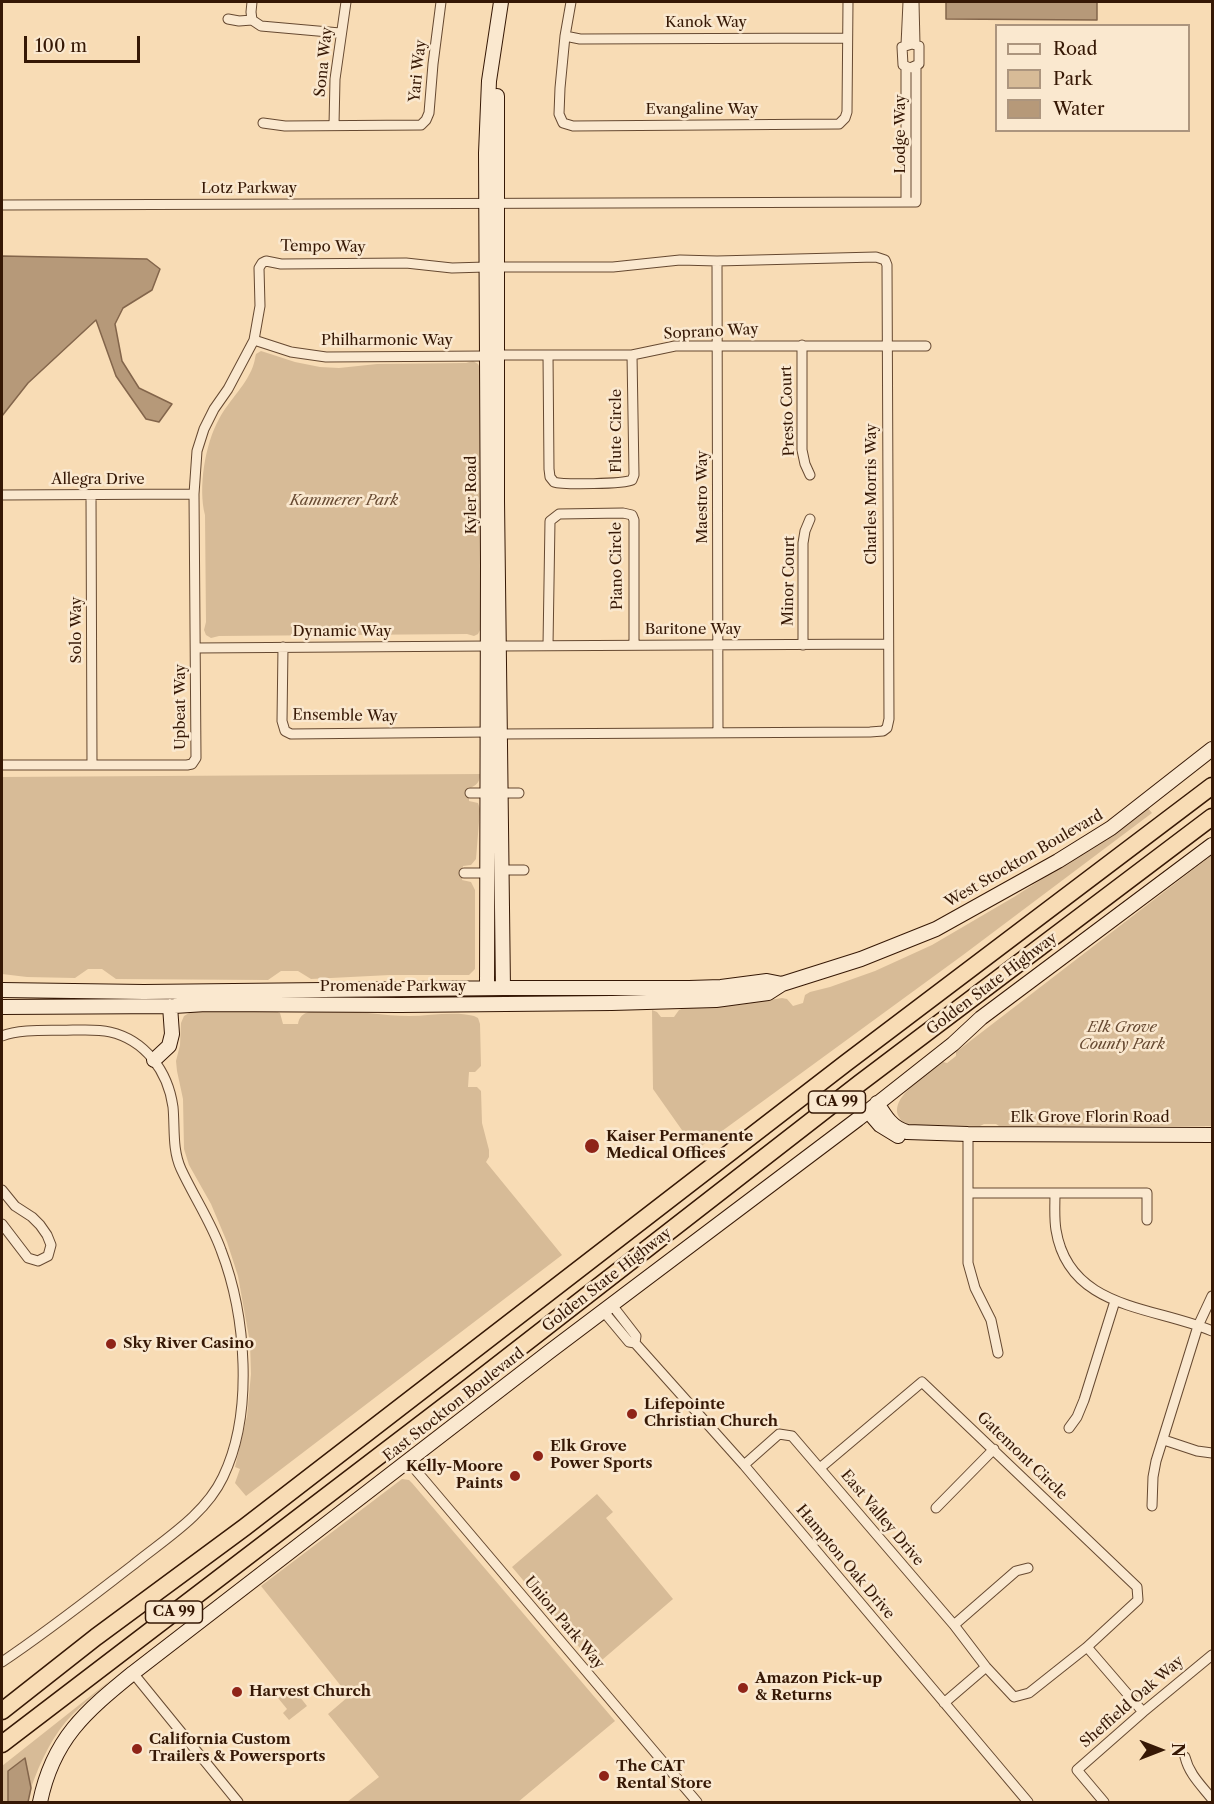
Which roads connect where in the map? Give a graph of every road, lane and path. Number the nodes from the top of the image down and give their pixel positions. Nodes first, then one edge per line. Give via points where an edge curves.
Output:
1 (252, 2) edge
2 (346, 2) edge
3 (441, 2) edge
4 (501, 2) edge
5 (509, 2) edge
6 (571, 2) edge
7 (848, 2) edge
8 (908, 2) edge
9 (914, 2) edge
10 (228, 19) dead end
11 (252, 20) junction
12 (340, 33) junction
13 (565, 36) junction
14 (847, 38) junction
15 (910, 44) junction
16 (911, 67) junction
17 (262, 123) dead end
18 (334, 125) junction
19 (491, 202) junction
20 (906, 202) junction
21 (916, 202) joint
22 (2, 205) edge
23 (717, 261) junction
24 (492, 267) junction
25 (254, 340) junction
26 (718, 345) junction
27 (802, 345) junction
28 (886, 345) junction
29 (926, 346) dead end
30 (548, 355) junction
31 (632, 355) junction
32 (492, 356) junction
33 (810, 475) dead end
34 (194, 494) junction
35 (2, 495) edge
36 (91, 495) junction
37 (810, 519) dead end
38 (888, 644) junction
39 (548, 645) junction
40 (634, 645) junction
41 (718, 645) junction
42 (803, 645) junction
43 (494, 646) junction
44 (283, 647) junction
45 (196, 648) junction
46 (496, 732) junction
47 (718, 733) junction
48 (1212, 749) edge
49 (2, 765) edge
50 (92, 765) junction
51 (1212, 786) edge
52 (470, 793) dead end
53 (495, 793) junction
54 (519, 793) dead end
55 (1212, 817) edge
56 (1212, 845) edge
57 (502, 870) junction
58 (524, 870) dead end
59 (464, 873) dead end
60 (487, 873) junction
61 (936, 929) joint
62 (503, 947) junction
63 (782, 984) junction
64 (721, 987) junction
65 (487, 988) junction
66 (503, 988) junction
67 (665, 988) junction
68 (2, 990) edge
69 (289, 997) junction
70 (669, 1002) junction
71 (612, 1003) junction
72 (170, 1006) junction
73 (2, 1007) edge
74 (2, 1036) edge
75 (154, 1060) junction
76 (872, 1107) junction
77 (968, 1134) junction
78 (1212, 1135) edge
79 (2, 1190) edge
80 (969, 1193) junction
81 (1056, 1193) junction
82 (1147, 1220) dead end
83 (2, 1224) edge
84 (1212, 1296) edge
85 (1114, 1301) junction
86 (608, 1308) junction
87 (1198, 1326) junction
88 (1212, 1331) edge
89 (998, 1353) dead end
90 (1069, 1428) dead end
91 (1164, 1440) junction
92 (994, 1449) junction
93 (1212, 1453) edge
94 (408, 1461) junction
95 (744, 1465) junction
96 (820, 1468) junction
97 (1152, 1506) dead end
98 (936, 1508) dead end
99 (1028, 1568) dead end
100 (954, 1625) junction
101 (1087, 1647) junction
102 (1212, 1655) edge
103 (2, 1662) edge
104 (986, 1667) junction
105 (133, 1673) junction
106 (55, 1703) junction
107 (944, 1703) junction
108 (2, 1711) edge
109 (1143, 1712) junction
110 (2, 1744) edge
111 (2, 1752) edge
112 (1185, 1756) dead end
113 (1212, 1798) edge
114 (40, 1803) edge
115 (238, 1803) edge
116 (697, 1803) edge
117 (1028, 1803) edge
118 (1104, 1803) edge

1 - 11 street
2 - 12 street, Sona Way
3 - 18 street, Yari Way via 429,113 424,123
4 - 19 main road, Kyler Road via 486,132
5 - 19 main road, Kyler Road via 498,78
6 - 13 street, Evangaline Way
7 - 14 street, Evangaline Way
8 - 15 street, Lodge Way
9 - 15 street, Lodge Way
10 - 11 street
11 - 12 street via 261,26
12 - 18 street, Sona Way
13 - 14 street, Kanok Way
13 - 14 street, Evangaline Way via 559,114 563,123 573,126 836,125 847,112
15 - 16 street, Lodge Way via 902,47 903,65
15 - 16 street, Lodge Way via 918,46 919,56 919,64
16 - 20 street, Lodge Way
16 - 21 street, Lodge Way
17 - 18 street
19 - 20 street, Lotz Parkway
19 - 22 street, Lotz Parkway
19 - 24 main road, Kyler Road
20 - 21 street, Lotz Parkway
23 - 24 street, Charles Morris Way via 680,260 613,267
23 - 26 street, Maestro Way
23 - 28 street, Charles Morris Way via 885,260
24 - 25 street, Tempo Way via 266,261 260,268 260,306
24 - 32 main road, Kyler Road
24 - 32 main road, Kyler Road via 487,314
25 - 32 street, Philharmonic Way via 291,352 326,357
25 - 34 street, Tempo Way via 204,429 197,451
26 - 27 street, Soprano Way
26 - 31 street, Soprano Way via 675,346
26 - 41 street, Maestro Way
27 - 28 street, Soprano Way
27 - 33 street, Presto Court via 802,450
28 - 29 street, Soprano Way
28 - 38 street, Charles Morris Way
30 - 31 street, Soprano Way
30 - 31 street, Flute Circle via 549,469 554,482 564,484 632,480
30 - 32 street, Soprano Way
32 - 43 main road, Kyler Road via 498,443
32 - 43 main road, Kyler Road via 488,565 493,588
34 - 36 street, Allegra Drive
34 - 45 street, Upbeat Way
35 - 36 street, Allegra Drive
36 - 50 street, Solo Way
37 - 42 street, Minor Court via 803,543
38 - 42 street, Baritone Way
38 - 47 street, Charles Morris Way via 887,728 870,732
39 - 40 street, Baritone Way
39 - 40 street, Piano Circle via 550,521 559,514 623,513 632,515 634,520
39 - 43 street, Baritone Way
40 - 41 street, Baritone Way
41 - 42 street, Baritone Way
41 - 47 street, Maestro Way
43 - 44 street, Dynamic Way
43 - 46 main road, Kyler Road
44 - 45 street, Dynamic Way
44 - 46 street, Ensemble Way via 282,722 291,734
45 - 50 street, Upbeat Way via 195,762
46 - 47 street, Charles Morris Way
46 - 53 main road, Kyler Road
48 - 61 main road, West Stockton Boulevard via 1111,828
49 - 50 street, Upbeat Way
51 - 108 highway, Golden State Highway / CA 99
52 - 53 street
53 - 54 street
53 - 57 main road, Kyler Road
53 - 60 main road, Kyler Road
55 - 106 highway, Golden State Highway / CA 99
56 - 76 main road, East Stockton Boulevard via 981,1018
57 - 58 street
57 - 62 main road, Kyler Road
59 - 60 street
60 - 62 main road via 496,880 496,926
60 - 65 main road, Kyler Road
61 - 63 main road, Promenade Parkway via 861,959
62 - 66 main road, Kyler Road
63 - 64 main road, Promenade Parkway via 767,981
63 - 70 main road, Promenade Parkway via 759,995
64 - 67 main road, Promenade Parkway
64 - 70 main road via 717,992 672,997
65 - 66 main road, Promenade Parkway
65 - 69 main road, Promenade Parkway via 369,989
66 - 67 main road, Promenade Parkway
67 - 71 main road via 657,996 616,998
68 - 69 main road, Promenade Parkway
69 - 71 main road, Promenade Parkway via 400,1005
69 - 72 main road
70 - 71 main road, Promenade Parkway
72 - 73 main road
72 - 75 main road via 169,1046
74 - 75 street via 14,1032 108,1031 130,1040
75 - 103 street via 171,1097 177,1160 217,1239 232,1288 242,1368 234,1443 220,1483 186,1522
76 - 77 main road, Elk Grove Florin Road via 898,1130
76 - 86 main road, East Stockton Boulevard
77 - 78 main road, Elk Grove Florin Road
77 - 80 street
79 - 83 street via 44,1230 51,1245 48,1256 38,1261 28,1258
80 - 81 street
80 - 89 street via 970,1272 991,1320
81 - 82 street via 1147,1193
81 - 85 street via 1057,1232 1065,1259 1090,1287
84 - 87 street
85 - 87 street
85 - 90 street via 1084,1400
86 - 94 main road, East Stockton Boulevard
86 - 95 street, Hampton Oak Drive
87 - 88 street
87 - 91 street
91 - 93 street
91 - 97 street via 1153,1477
92 - 96 street, Gatemont Circle via 922,1382
92 - 98 street
92 - 101 street, Gatemont Circle via 1137,1587 1138,1600
94 - 105 main road, East Stockton Boulevard
94 - 116 street, Union Park Way
95 - 96 street, East Valley Drive via 779,1434 792,1436
95 - 107 street, Hampton Oak Drive
96 - 100 street, East Valley Drive
99 - 100 street via 1016,1571
100 - 104 street, East Valley Drive
101 - 104 street, East Valley Drive via 1029,1693 1021,1695 1014,1696
101 - 109 street
102 - 109 street, Sheffield Oak Way
104 - 107 street
105 - 114 main road, East Stockton Boulevard via 92,1706 69,1732 45,1781
105 - 115 street
106 - 110 highway, Golden State Highway / CA 99
106 - 111 highway
107 - 117 street, Hampton Oak Drive
109 - 118 street, Sheffield Oak Way via 1077,1770
112 - 113 street via 1192,1774

